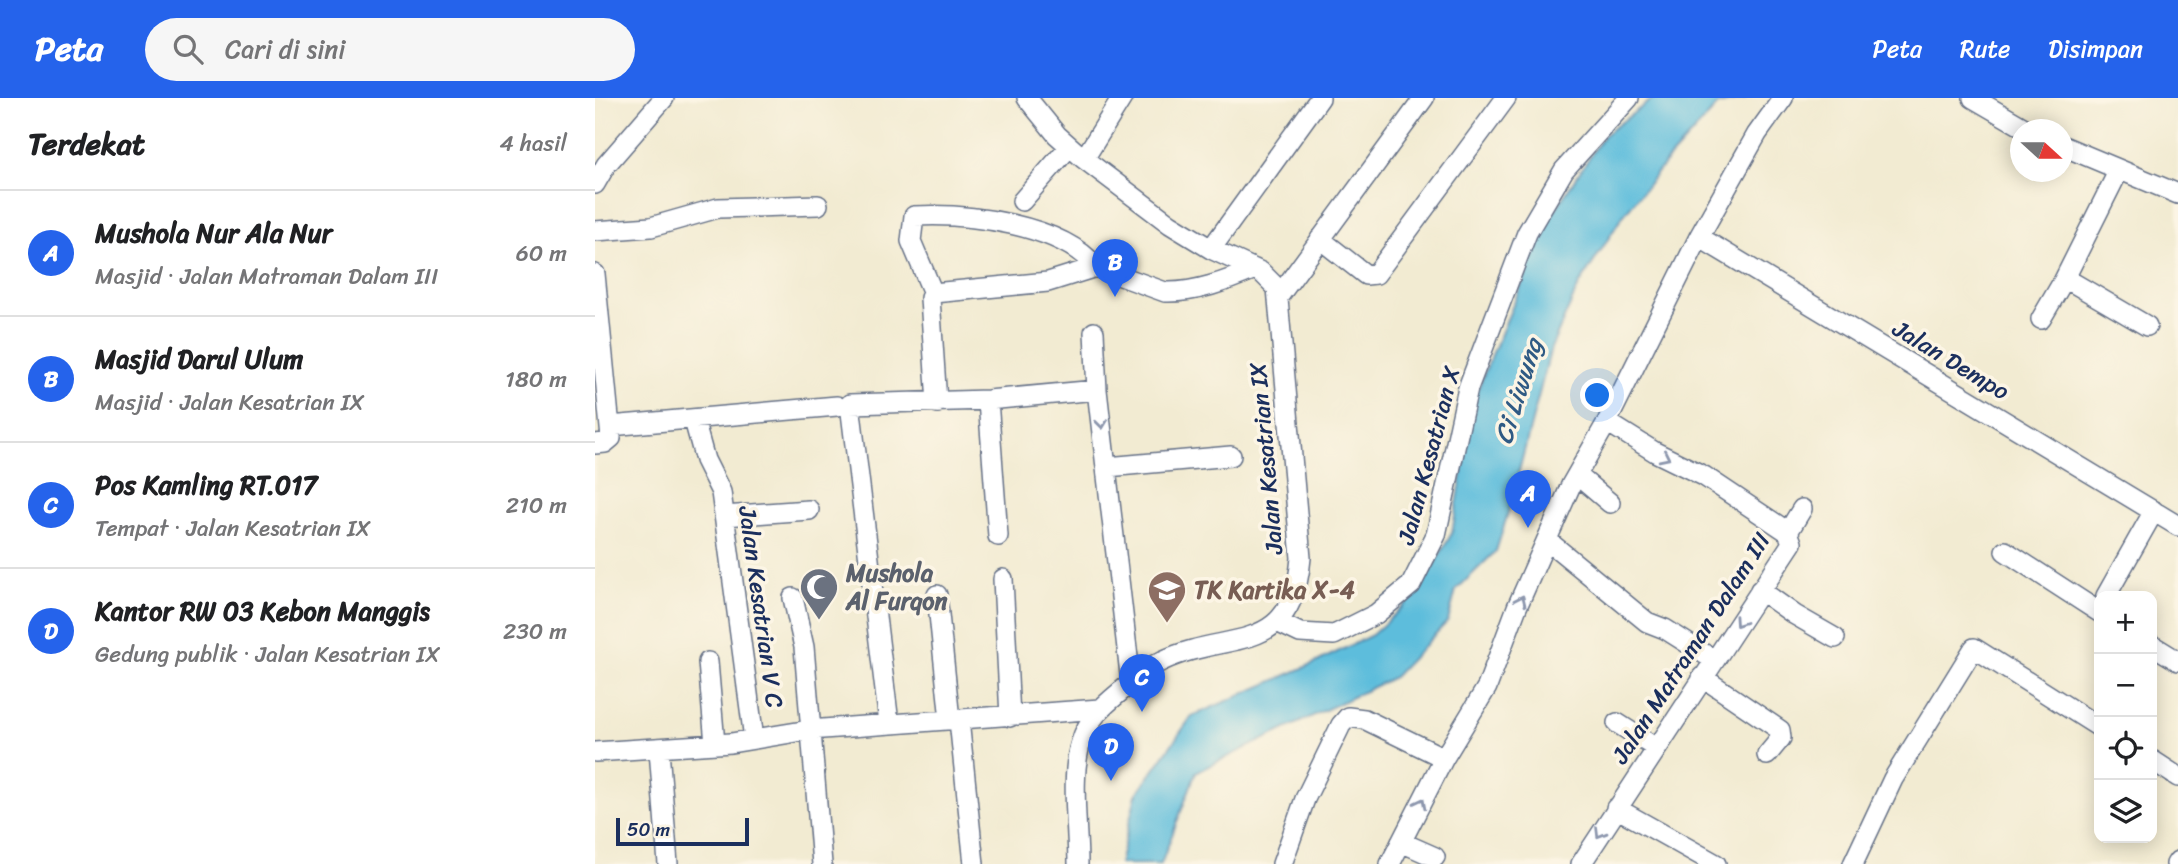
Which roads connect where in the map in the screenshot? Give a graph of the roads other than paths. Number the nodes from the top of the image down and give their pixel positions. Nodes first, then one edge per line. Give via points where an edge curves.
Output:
1 (664, 98) edge
2 (1027, 98) edge
3 (1122, 98) edge
4 (1320, 98) edge
5 (1424, 98) edge
6 (1506, 98) edge
7 (1629, 98) edge
8 (1783, 98) edge
9 (1973, 98) edge
10 (2010, 120) edge
11 (2073, 150) edge
12 (1076, 153) junction
13 (2119, 170) junction
14 (595, 184) edge
15 (2178, 194) edge
16 (1022, 201) dead end
17 (818, 205) dead end
18 (595, 231) edge
19 (1699, 237) junction
20 (1320, 239) junction
21 (1211, 249) junction
22 (1096, 267) junction
23 (1255, 269) junction
24 (595, 274) edge
25 (2065, 278) junction
26 (933, 293) junction
27 (1279, 296) junction
28 (2041, 319) dead end
29 (2147, 326) dead end
30 (1094, 332) dead end
31 (598, 335) edge
32 (1097, 390) junction
33 (988, 400) junction
34 (937, 403) junction
35 (837, 406) dead end
36 (694, 420) junction
37 (1607, 422) junction
38 (610, 426) junction
39 (595, 444) edge
40 (1231, 456) dead end
41 (1716, 460) dead end
42 (1107, 467) junction
43 (1577, 475) junction
44 (1704, 476) junction
45 (1611, 503) dead end
46 (1802, 509) dead end
47 (809, 510) dead end
48 (2154, 511) junction
49 (724, 516) junction
50 (2178, 526) edge
51 (1788, 532) junction
52 (997, 536) dead end
53 (1548, 541) junction
54 (2005, 551) dead end
55 (1003, 579) dead end
56 (1760, 590) junction
57 (2110, 591) edge
58 (937, 595) dead end
59 (793, 598) dead end
60 (2094, 603) edge
61 (1277, 622) junction
62 (1835, 638) dead end
63 (2157, 648) edge
64 (1714, 660) junction
65 (2178, 661) edge
66 (708, 662) dead end
67 (1702, 677) junction
68 (1131, 683) junction
69 (1100, 709) junction
70 (1010, 717) junction
71 (955, 720) junction
72 (889, 723) junction
73 (1617, 723) dead end
74 (2094, 724) edge
75 (809, 730) junction
76 (754, 740) junction
77 (715, 744) junction
78 (1656, 748) junction
79 (659, 750) junction
80 (595, 752) edge
81 (1767, 755) dead end
82 (1444, 758) junction
83 (2157, 763) edge
84 (2178, 777) edge
85 (1615, 808) junction
86 (1401, 842) junction
87 (1435, 857) dead end
88 (669, 864) edge
89 (822, 864) edge
90 (974, 864) edge
91 (1078, 864) edge
92 (1282, 864) edge
93 (1390, 864) edge
94 (1581, 864) edge
95 (1716, 864) edge
96 (1853, 864) edge

1 - 14 street via 605,165
2 - 12 street
3 - 12 street
4 - 21 street
5 - 20 street
6 - 20 street via 1376,274 1366,275
7 - 61 street, Jalan Kesatrian X via 1564,170 1527,233 1468,388 1436,535 1411,585 1376,614 1334,635 1300,633
8 - 19 street via 1757,134
9 - 10 street
11 - 13 street
12 - 16 street
12 - 21 street
13 - 15 street
13 - 25 street
17 - 18 street via 718,208 651,227
19 - 37 street
19 - 48 street, Jalan Dempo
20 - 27 street
21 - 23 street
22 - 23 street via 1174,292
22 - 26 street via 1048,282
22 - 26 street via 1064,242 1016,225 943,215 914,216 911,241
23 - 27 street via 1274,284
24 - 31 street
25 - 28 street
25 - 29 street
26 - 34 street
27 - 61 street, Jalan Kesatrian IX via 1301,558 1296,590
30 - 32 street
31 - 38 street
32 - 33 street
32 -> 42 street
33 - 34 street
33 - 52 street
34 - 72 street via 850,404
35 - 36 street
36 - 38 street
36 - 49 street, Jalan Kesatrian V C via 705,460 721,492
37 - 43 street
37 -> 44 street, Jalan Matraman Dalam III
38 - 39 street via 609,441
40 - 42 street
41 - 44 street
42 - 68 street
43 - 45 street
43 - 53 street
44 - 51 street, Jalan Matraman Dalam III
46 - 51 street
47 - 49 street
48 - 50 street, Jalan Dempo
48 - 57 street
49 - 76 street, Jalan Kesatrian V C
51 - 56 street, Jalan Matraman Dalam III via 1792,543
53 - 64 street via 1647,622
82 -> 53 street via 1487,687
54 - 60 street
55 - 70 street
56 - 62 street
56 -> 64 street, Jalan Matraman Dalam III
58 - 71 street
59 - 75 street via 804,647
61 - 68 street via 1256,636 1163,660
63 - 65 street
64 - 67 street, Jalan Matraman Dalam III
66 - 77 street
67 - 78 street, Jalan Matraman Dalam III
67 - 81 street via 1780,730 1781,738
68 - 69 street
69 - 70 street
69 - 91 street via 1086,729 1077,755
70 - 71 street
71 - 72 street
71 - 90 street
72 - 75 street
73 - 78 street
74 - 96 street via 1974,648 1893,779
75 - 76 street
75 - 89 street
76 - 77 street
77 - 79 street
78 - 85 street, Jalan Matraman Dalam III
79 - 80 street
79 - 88 street
86 -> 82 street
82 - 92 street via 1364,719 1348,717 1305,799
83 - 84 street
85 -> 94 street, Jalan Matraman Dalam III
85 - 95 street
86 - 87 street
86 - 93 street

